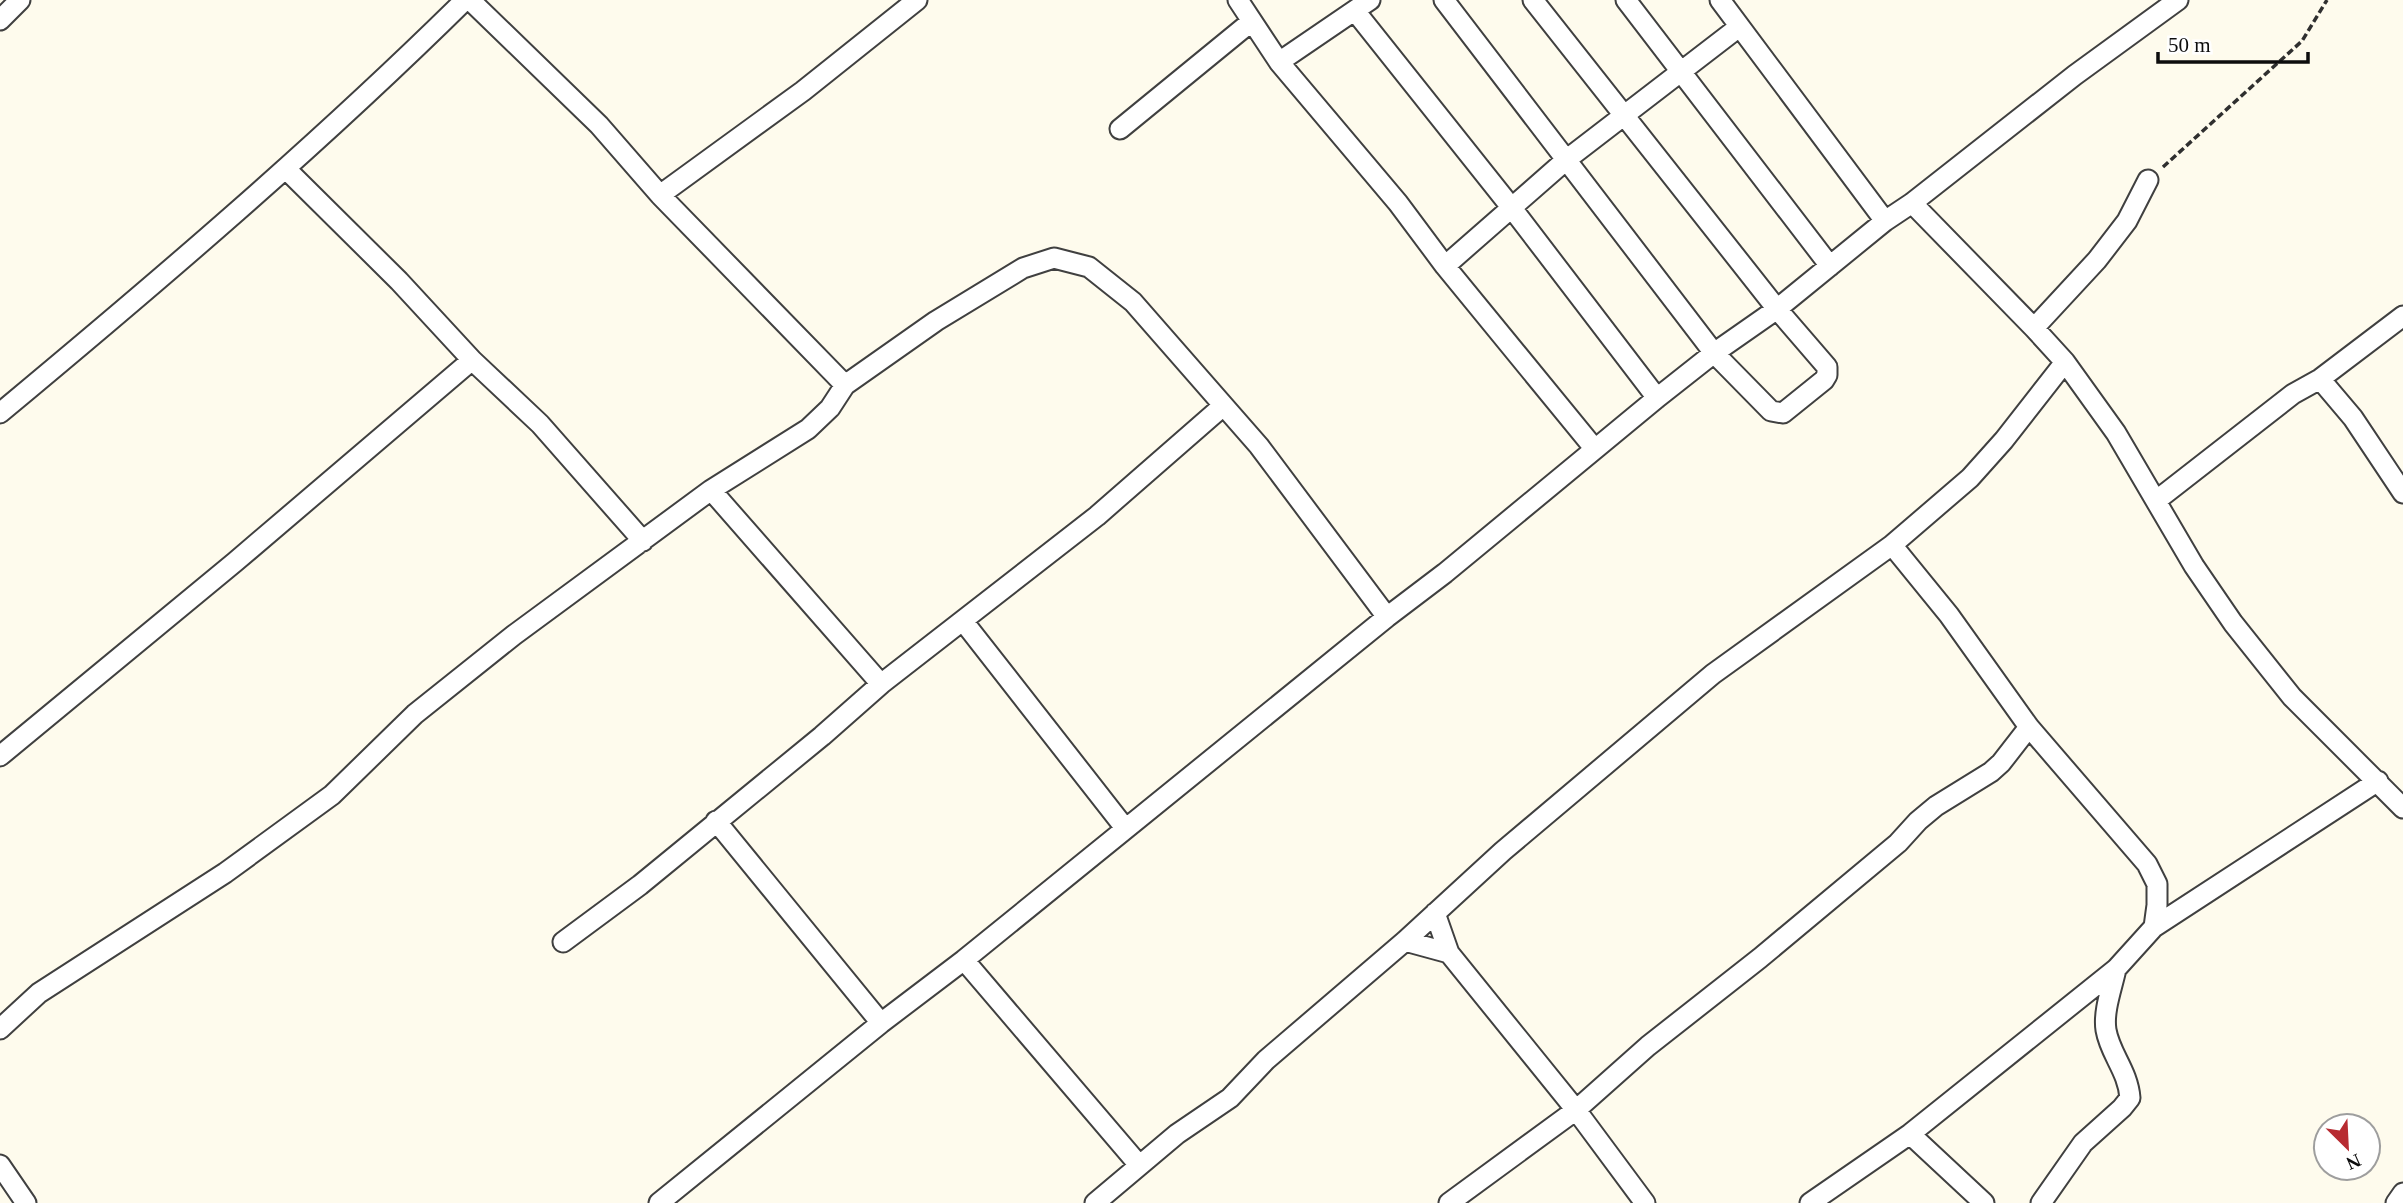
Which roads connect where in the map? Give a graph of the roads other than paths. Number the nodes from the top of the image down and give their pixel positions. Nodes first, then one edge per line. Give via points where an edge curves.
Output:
1 (20, 0) edge
2 (467, 0) edge
3 (917, 0) edge
4 (1238, 0) edge
5 (1444, 0) edge
6 (1533, 0) edge
7 (1626, 0) edge
8 (1720, 0) edge
9 (2178, 0) edge
10 (1363, 6) edge
11 (0, 20) edge
12 (1252, 21) junction
13 (1740, 27) junction
14 (1279, 62) junction
15 (1681, 71) junction
16 (1625, 115) junction
17 (1120, 129) dead end
18 (1566, 160) junction
19 (286, 169) junction
20 (2148, 180) road end
21 (660, 195) junction
22 (1912, 203) junction
23 (1511, 207) junction
24 (1885, 221) junction
25 (1444, 266) junction
26 (1830, 266) junction
27 (1777, 309) junction
28 (2403, 316) edge
29 (2035, 328) junction
30 (1714, 353) junction
31 (472, 360) junction
32 (2065, 362) junction
33 (2320, 379) junction
34 (845, 385) junction
35 (1657, 398) junction
36 (1223, 406) junction
37 (0, 413) edge
38 (1594, 448) junction
39 (710, 490) junction
40 (2403, 494) edge
41 (2157, 500) junction
42 (643, 541) junction
43 (1892, 545) junction
44 (1387, 617) junction
45 (963, 621) junction
46 (881, 684) junction
47 (2029, 727) junction
48 (0, 756) edge
49 (2378, 781) junction
50 (2403, 808) edge
51 (716, 821) junction
52 (1125, 828) junction
53 (1435, 913) junction
54 (2154, 927) junction
55 (1405, 941) junction
56 (564, 942) dead end
57 (1449, 953) junction
58 (964, 960) junction
59 (2116, 969) junction
60 (3, 1019) edge
61 (881, 1023) junction
62 (1576, 1110) junction
63 (1910, 1134) junction
64 (1139, 1165) junction
65 (3, 1175) edge
66 (2403, 1193) edge
67 (26, 1203) edge
68 (659, 1203) edge
69 (1095, 1203) edge
70 (1450, 1203) edge
71 (1645, 1203) edge
72 (1810, 1203) edge
73 (1984, 1203) edge
74 (2041, 1203) edge
75 (2396, 1203) edge

1 - 11 street
2 - 19 street
2 - 21 street via 599,125
3 - 21 street via 803,91
4 - 12 street
5 - 18 street
6 - 16 street
7 - 15 street
8 - 13 street
9 - 22 street
10 - 14 street
10 - 23 street
12 - 14 street
12 - 17 street
13 - 15 street
13 - 24 street
14 - 25 street via 1390,193
15 - 16 street
15 - 26 street
16 - 18 street
16 - 27 street
18 - 23 street
18 - 30 street
19 - 31 street
19 - 37 street
20 - 29 street via 2127,220 2097,260
21 - 34 street
22 - 24 street
22 - 29 street
23 - 25 street
23 - 35 street
24 - 26 street
25 - 38 street
26 - 27 street
27 - 30 street
27 - 30 street via 1827,367 1824,380 1783,413 1771,411
28 - 33 street
29 - 32 street
30 - 35 street
31 - 42 street via 540,424
31 - 48 street
32 - 41 street
32 - 43 street via 1970,478
33 - 40 street via 2353,418
33 - 41 street via 2293,394
34 - 36 street via 1023,268 1054,258 1089,267 1133,302
34 - 39 street via 808,429
35 - 38 street
36 - 44 street via 1259,446
36 - 45 street via 1097,516
38 - 44 street
39 - 42 street
39 - 46 street
41 - 49 street via 2233,623 2292,697
42 - 60 street via 425,706 332,795 225,873
43 - 47 street
43 - 53 street via 1713,674
44 - 52 street
45 - 46 street
45 - 52 street
46 - 51 street
47 - 54 street via 2147,864 2157,884
47 - 62 street via 1991,772 1936,806 1898,843
49 - 50 street
49 - 54 street
51 - 56 street
51 - 61 street
52 - 58 street
53 - 55 street
53 - 57 street
54 - 59 street
55 - 57 street
55 - 64 street via 1266,1060 1230,1098
57 - 62 street
58 - 61 street
58 - 64 street
59 - 63 street
59 - 74 street via 2106,1031 2129,1083 2130,1098 2082,1143
61 - 68 street
62 - 70 street
62 - 71 street
63 - 72 street
63 - 73 street
64 - 69 street
65 - 67 street
66 - 75 street

